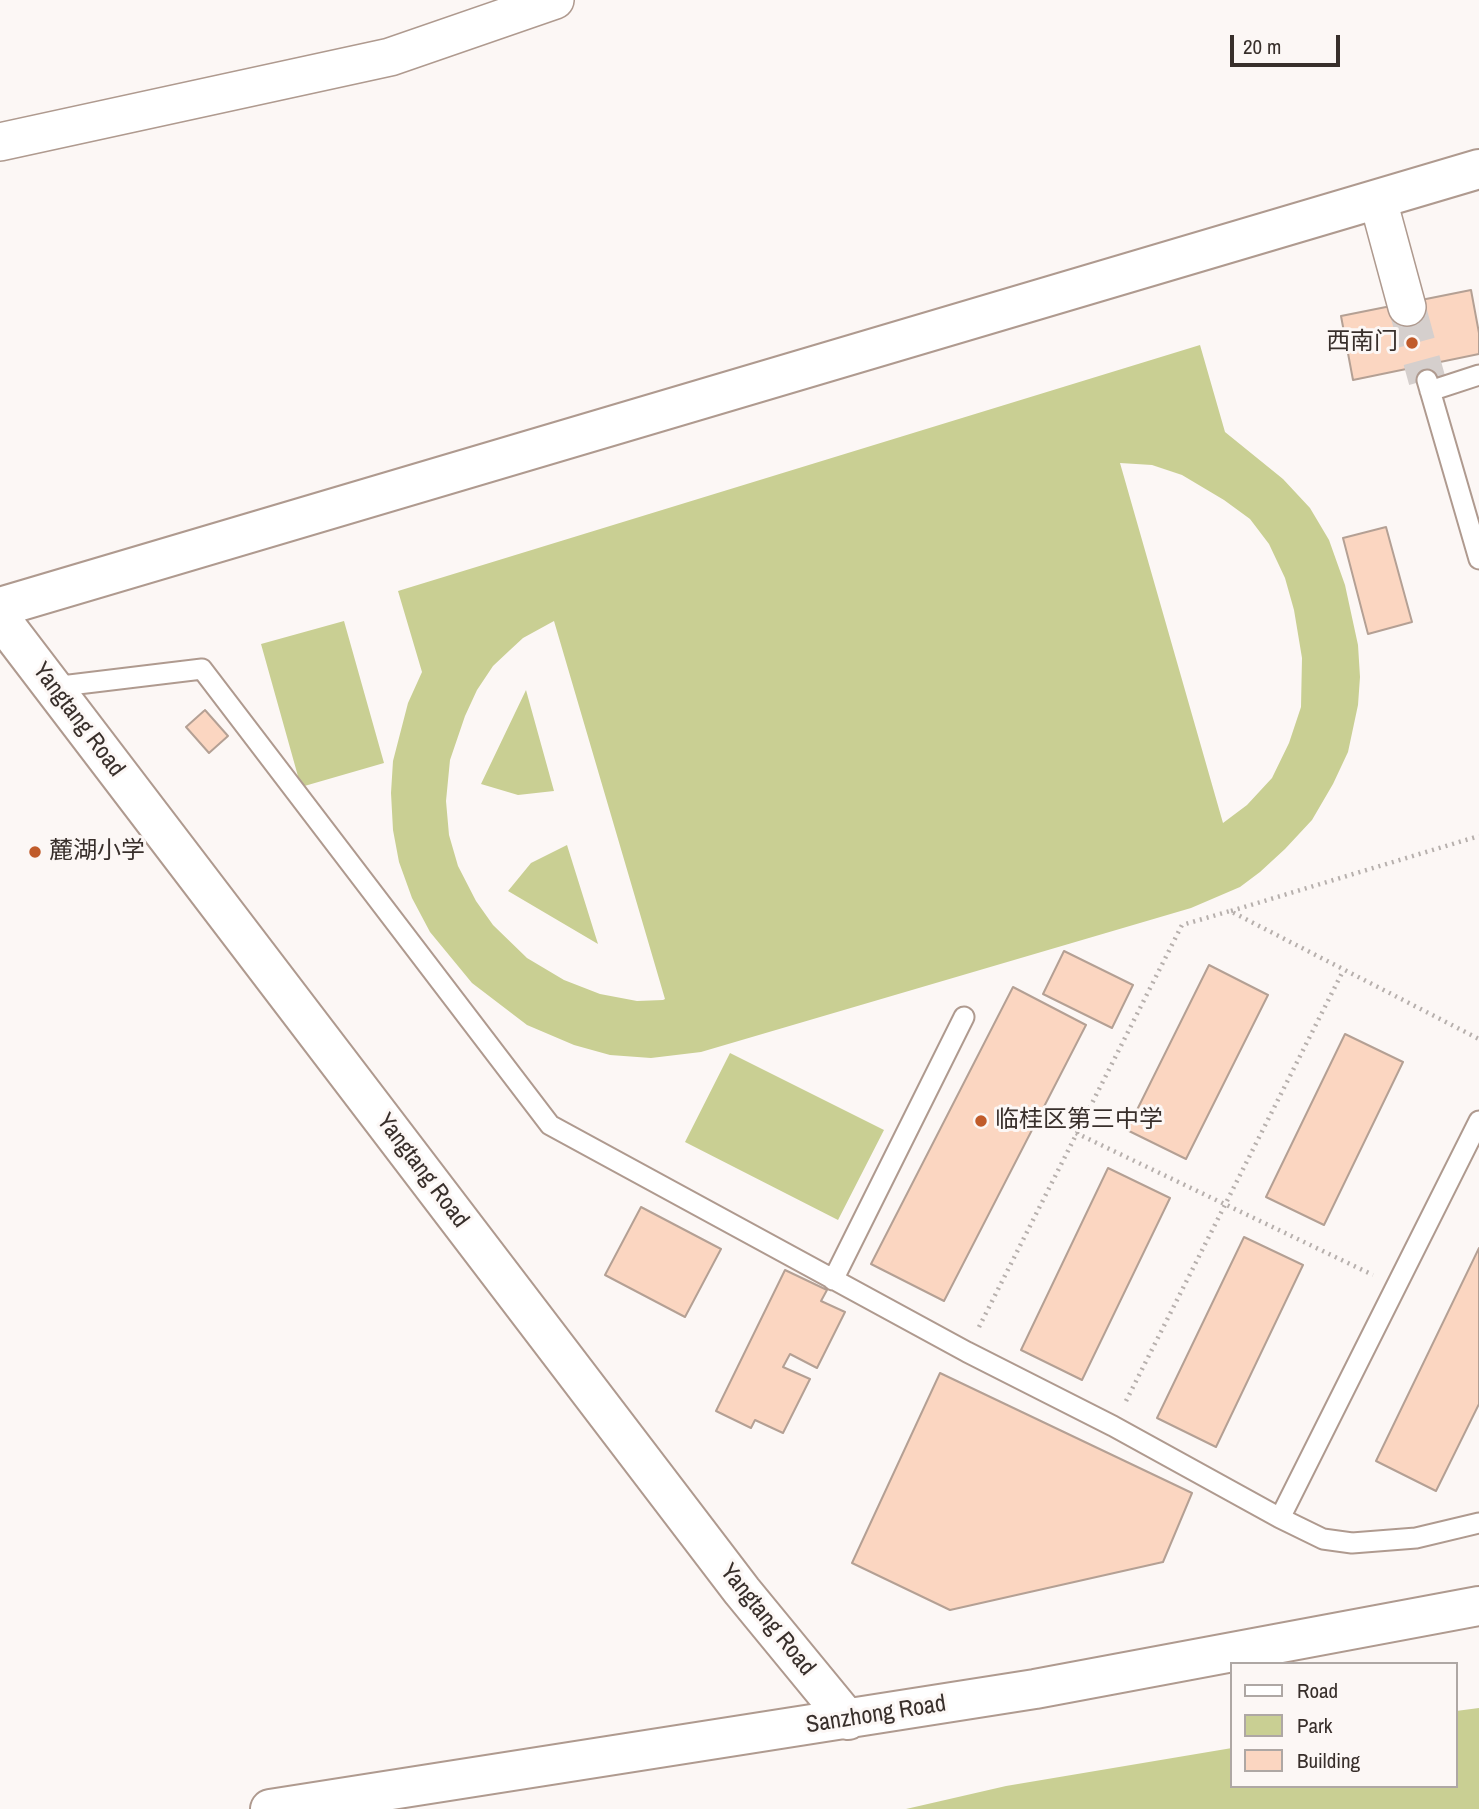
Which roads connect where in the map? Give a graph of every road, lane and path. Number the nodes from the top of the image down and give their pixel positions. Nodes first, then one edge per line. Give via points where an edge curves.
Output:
1 (555, 0) edge
2 (0, 142) edge
3 (1479, 170) edge
4 (1378, 200) junction
5 (1406, 307) tunnel mouth
6 (1479, 375) edge
7 (1479, 559) edge
8 (0, 607) edge
9 (0, 618) edge
10 (53, 687) junction
11 (1479, 836) edge
12 (1230, 911) junction
13 (1343, 971) junction
14 (964, 1017) dead end
15 (1479, 1039) edge
16 (1479, 1121) edge
17 (1076, 1133) junction
18 (1224, 1204) junction
19 (833, 1280) junction
20 (1395, 1287) junction
21 (967, 1352) junction
22 (1114, 1426) junction
23 (1280, 1518) junction
24 (1479, 1523) edge
25 (1479, 1606) edge
26 (848, 1720) junction
27 (270, 1809) edge

1 - 2 street via 390,57
3 - 4 main road
4 - 5 street
4 - 8 main road
6 - 7 lane via 1428,386
9 - 10 main road, Yangtang Road
10 - 19 lane via 202,669 550,1125
10 - 26 main road, Yangtang Road via 742,1591
11 - 12 path
12 - 13 path
12 - 17 path via 1182,925
13 - 15 path
13 - 18 path
14 - 19 lane
16 - 20 lane
17 - 18 path
17 - 21 path
18 - 20 path
18 - 22 path
19 - 21 lane
20 - 23 lane
21 - 22 lane
22 - 23 lane
23 - 24 lane via 1324,1539 1352,1543 1416,1538
25 - 26 main road, Sanzhong Road
26 - 27 main road, Sanzhong Road

